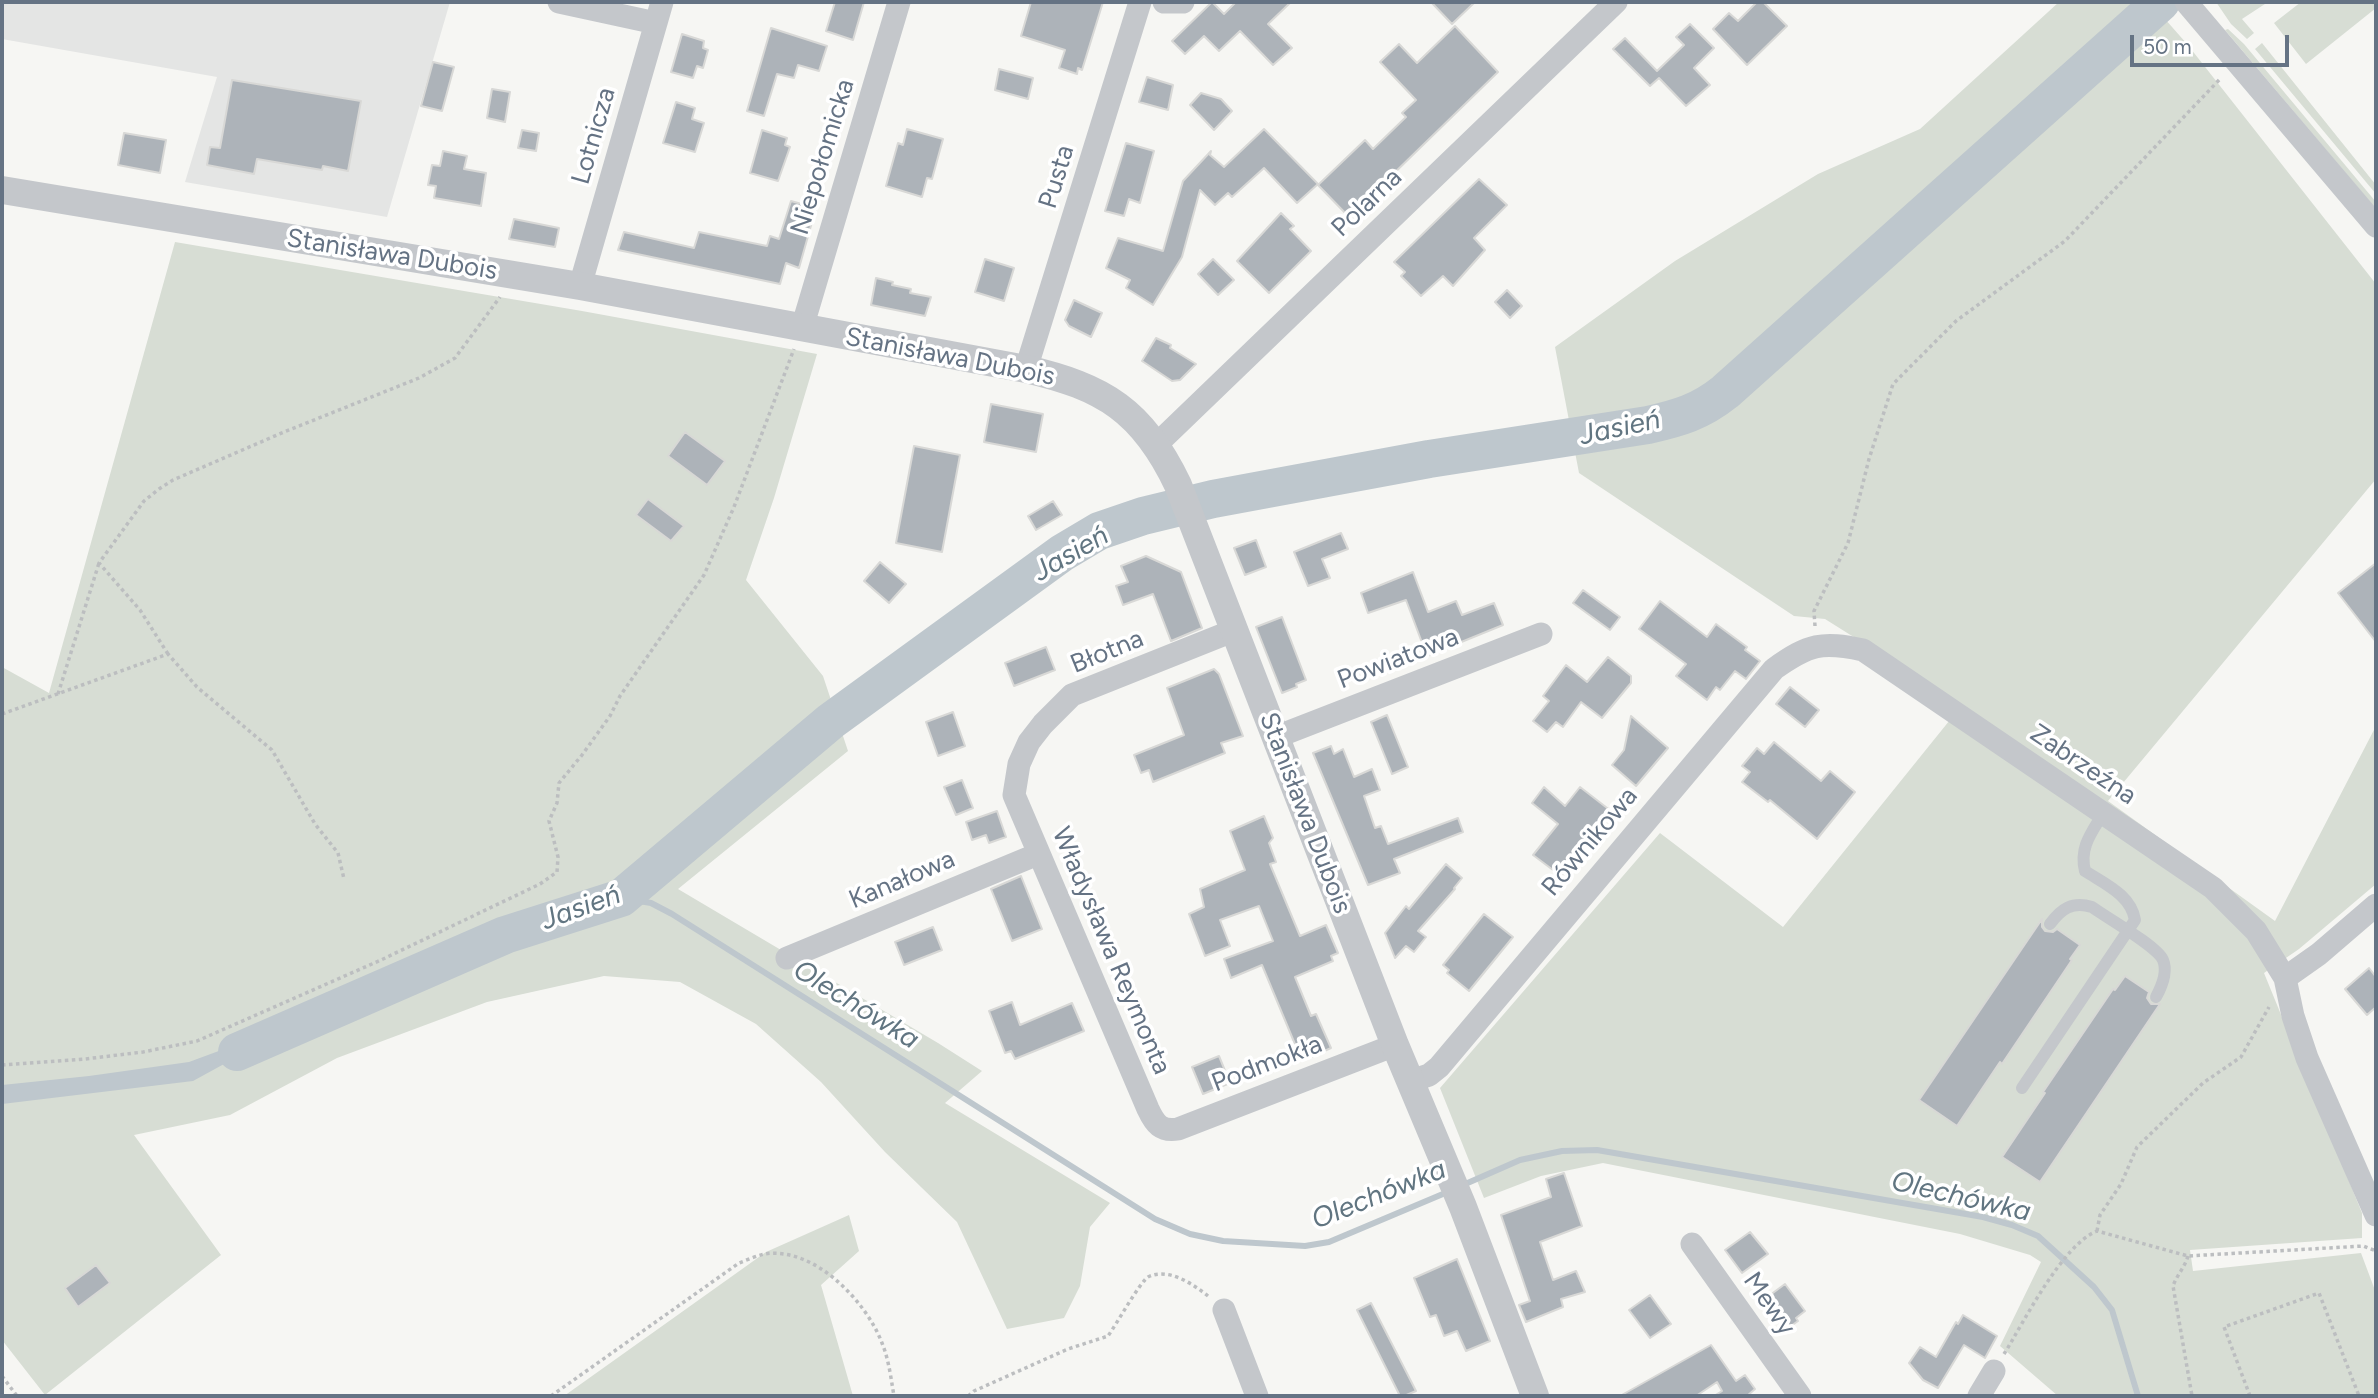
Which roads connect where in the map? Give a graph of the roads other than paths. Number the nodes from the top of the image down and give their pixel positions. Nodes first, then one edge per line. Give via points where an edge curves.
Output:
1 (559, 2) edge
2 (899, 2) edge
3 (1140, 2) edge
4 (1164, 2) edge
5 (1183, 2) edge
6 (1616, 2) edge
7 (2186, 2) edge
8 (659, 13) edge
9 (2, 190) edge
10 (2376, 226) edge
11 (580, 286) junction
12 (802, 328) junction
13 (1026, 369) junction
14 (1157, 444) junction
15 (1235, 630) junction
16 (1541, 634) dead end
17 (1817, 645) joint
18 (1276, 737) junction
19 (1014, 795) joint
20 (2104, 813) junction
21 (1038, 854) junction
22 (2376, 905) edge
23 (2050, 925) dead end
24 (2127, 931) junction
25 (788, 958) dead end
26 (2285, 978) junction
27 (2156, 997) dead end
28 (1395, 1045) junction
29 (1411, 1081) junction
30 (2022, 1088) dead end
31 (1159, 1127) joint
32 (2376, 1215) edge
33 (1692, 1244) dead end
34 (1224, 1310) road end
35 (1994, 1371) road end
36 (1257, 1396) edge
37 (1535, 1396) edge
38 (1800, 1396) edge
39 (1979, 1396) edge

1 - 8 street
2 - 12 street, Niepołomicka
3 - 13 street, Pusta
4 - 5 street
6 - 14 street, Polarna
7 - 10 street
8 - 11 street, Lotnicza
9 - 11 street, Stanisława Dubois
11 - 12 street, Stanisława Dubois
12 - 13 street, Stanisława Dubois
13 - 14 street, Stanisława Dubois via 1074,383 1112,401
14 - 15 street, Stanisława Dubois via 1178,485
15 - 18 street, Stanisława Dubois
15 - 19 street, Błotna via 1072,695 1029,743 1019,764
16 - 18 street, Powiatowa
17 - 20 street, Zabrzeźna via 1863,650
17 - 29 street, Równikowa via 1784,662 1761,683 1438,1067
18 - 28 street, Stanisława Dubois
19 - 21 street, Władysława Reymonta
20 - 24 lane via 2084,846 2082,859 2085,871 2133,909 2135,920
20 - 26 street, Zabrzeźna via 2234,906 2256,931
21 - 25 street, Kanałowa
21 - 31 street, Władysława Reymonta
22 - 26 street
23 - 24 lane via 2065,908 2082,904
24 - 27 lane via 2156,950 2164,961 2163,984
24 - 30 lane
26 - 32 street via 2307,1058
28 - 29 street, Stanisława Dubois
28 - 31 street, Podmokła via 1178,1129
29 - 37 street, Stanisława Dubois
33 - 38 street, Mewy
34 - 36 street
35 - 39 street

